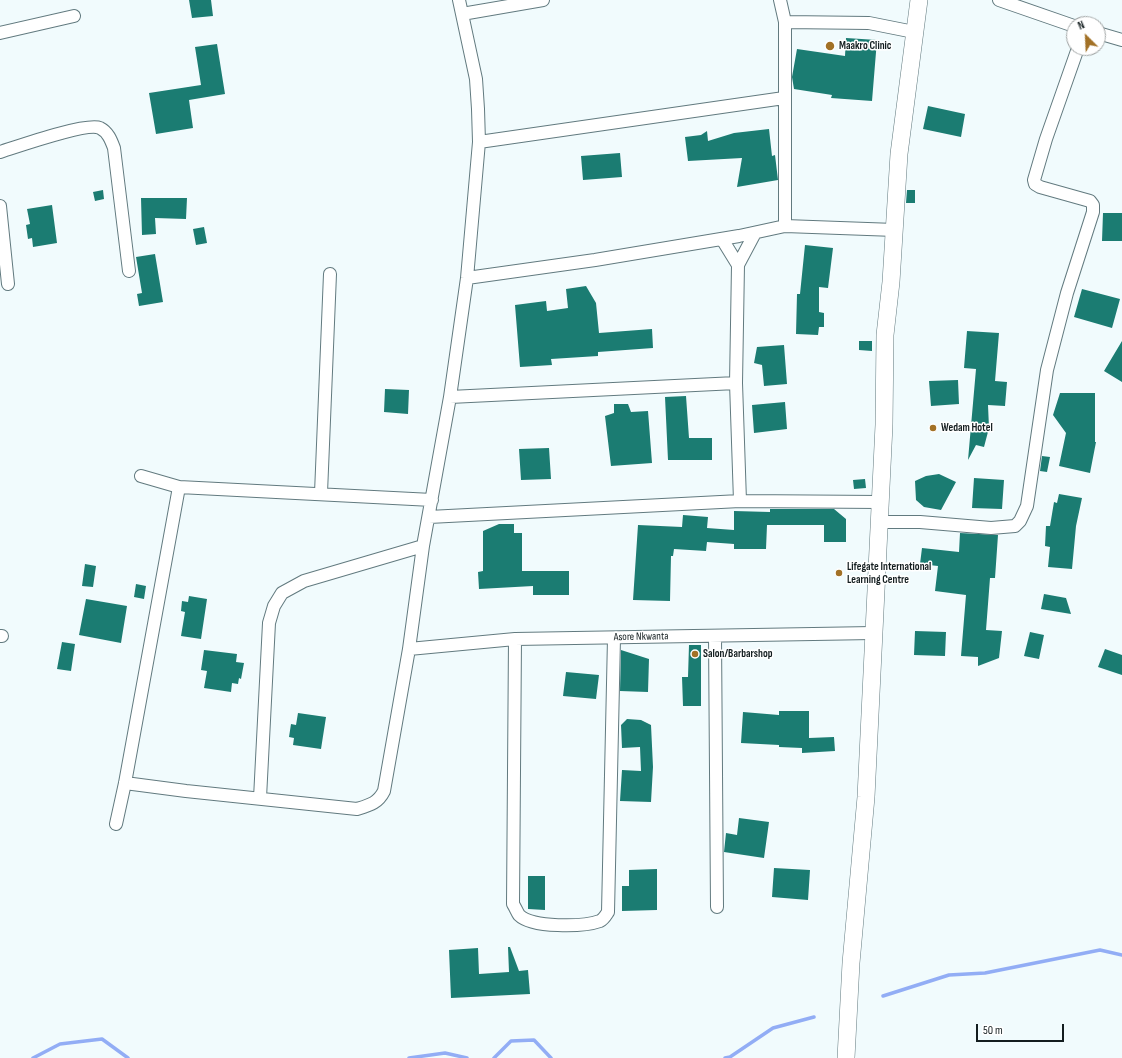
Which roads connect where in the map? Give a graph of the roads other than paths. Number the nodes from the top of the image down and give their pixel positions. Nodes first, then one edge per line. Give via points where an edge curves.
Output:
1 (459, 0) edge
2 (543, 0) edge
3 (780, 0) edge
4 (919, 0) edge
5 (999, 0) edge
6 (462, 14) junction
7 (74, 16) dead end
8 (785, 22) junction
9 (1066, 23) edge
10 (914, 32) junction
11 (0, 33) edge
12 (1106, 35) edge
13 (1122, 40) edge
14 (1075, 56) edge
15 (784, 98) junction
16 (479, 142) junction
17 (0, 152) edge
18 (0, 206) edge
19 (785, 226) junction
20 (895, 230) junction
21 (755, 233) junction
22 (722, 239) junction
23 (738, 265) junction
24 (129, 271) dead end
25 (330, 274) dead end
26 (467, 278) junction
27 (8, 284) dead end
28 (736, 383) junction
29 (450, 397) junction
30 (141, 476) dead end
31 (179, 487) junction
32 (321, 493) junction
33 (432, 500) junction
34 (740, 501) junction
35 (880, 502) junction
36 (429, 516) junction
37 (879, 522) junction
38 (423, 546) junction
39 (873, 633) junction
40 (716, 636) junction
41 (614, 638) junction
42 (515, 639) junction
43 (409, 649) junction
44 (125, 783) junction
45 (260, 798) junction
46 (116, 824) dead end
47 (717, 906) dead end
48 (846, 1058) edge

1 - 6 street
2 - 6 street
3 - 8 street
4 - 10 street
5 - 9 street
6 - 16 street via 476,79
7 - 11 street
8 - 10 street via 869,23
8 - 15 street
10 - 20 street via 899,154
12 - 13 street
14 - 37 street via 1034,180 1040,188 1090,201 1093,212 1067,293 1047,370 1027,506 1020,521 1014,526 991,528 920,522
15 - 16 street
15 - 19 street
16 - 26 street
17 - 24 street via 87,128 96,127 105,132 114,148
18 - 27 street
19 - 20 street
19 - 21 street
20 - 35 street via 885,335
21 - 22 street
21 - 23 street
22 - 23 street
22 - 26 street
23 - 28 street
25 - 32 street
26 - 29 street
28 - 29 street
28 - 34 street
29 - 33 street
30 - 31 street
31 - 32 street
31 - 44 street
32 - 33 street
33 - 36 street
34 - 35 street
34 - 36 street
35 - 37 street
36 - 38 street
37 - 39 street
38 - 43 street
38 - 45 street via 304,581 282,593 274,606 269,623
39 - 40 street, Asore Nkwanta
39 - 48 street via 866,797 851,963
40 - 41 street, Asore Nkwanta
40 - 47 street
41 - 42 street, Asore Nkwanta
41 - 42 street via 608,912 602,920 582,925 536,922 520,916 513,904
42 - 43 street, Asore Nkwanta
43 - 45 street via 384,791 380,798 373,804 357,809
44 - 45 street
44 - 46 street

